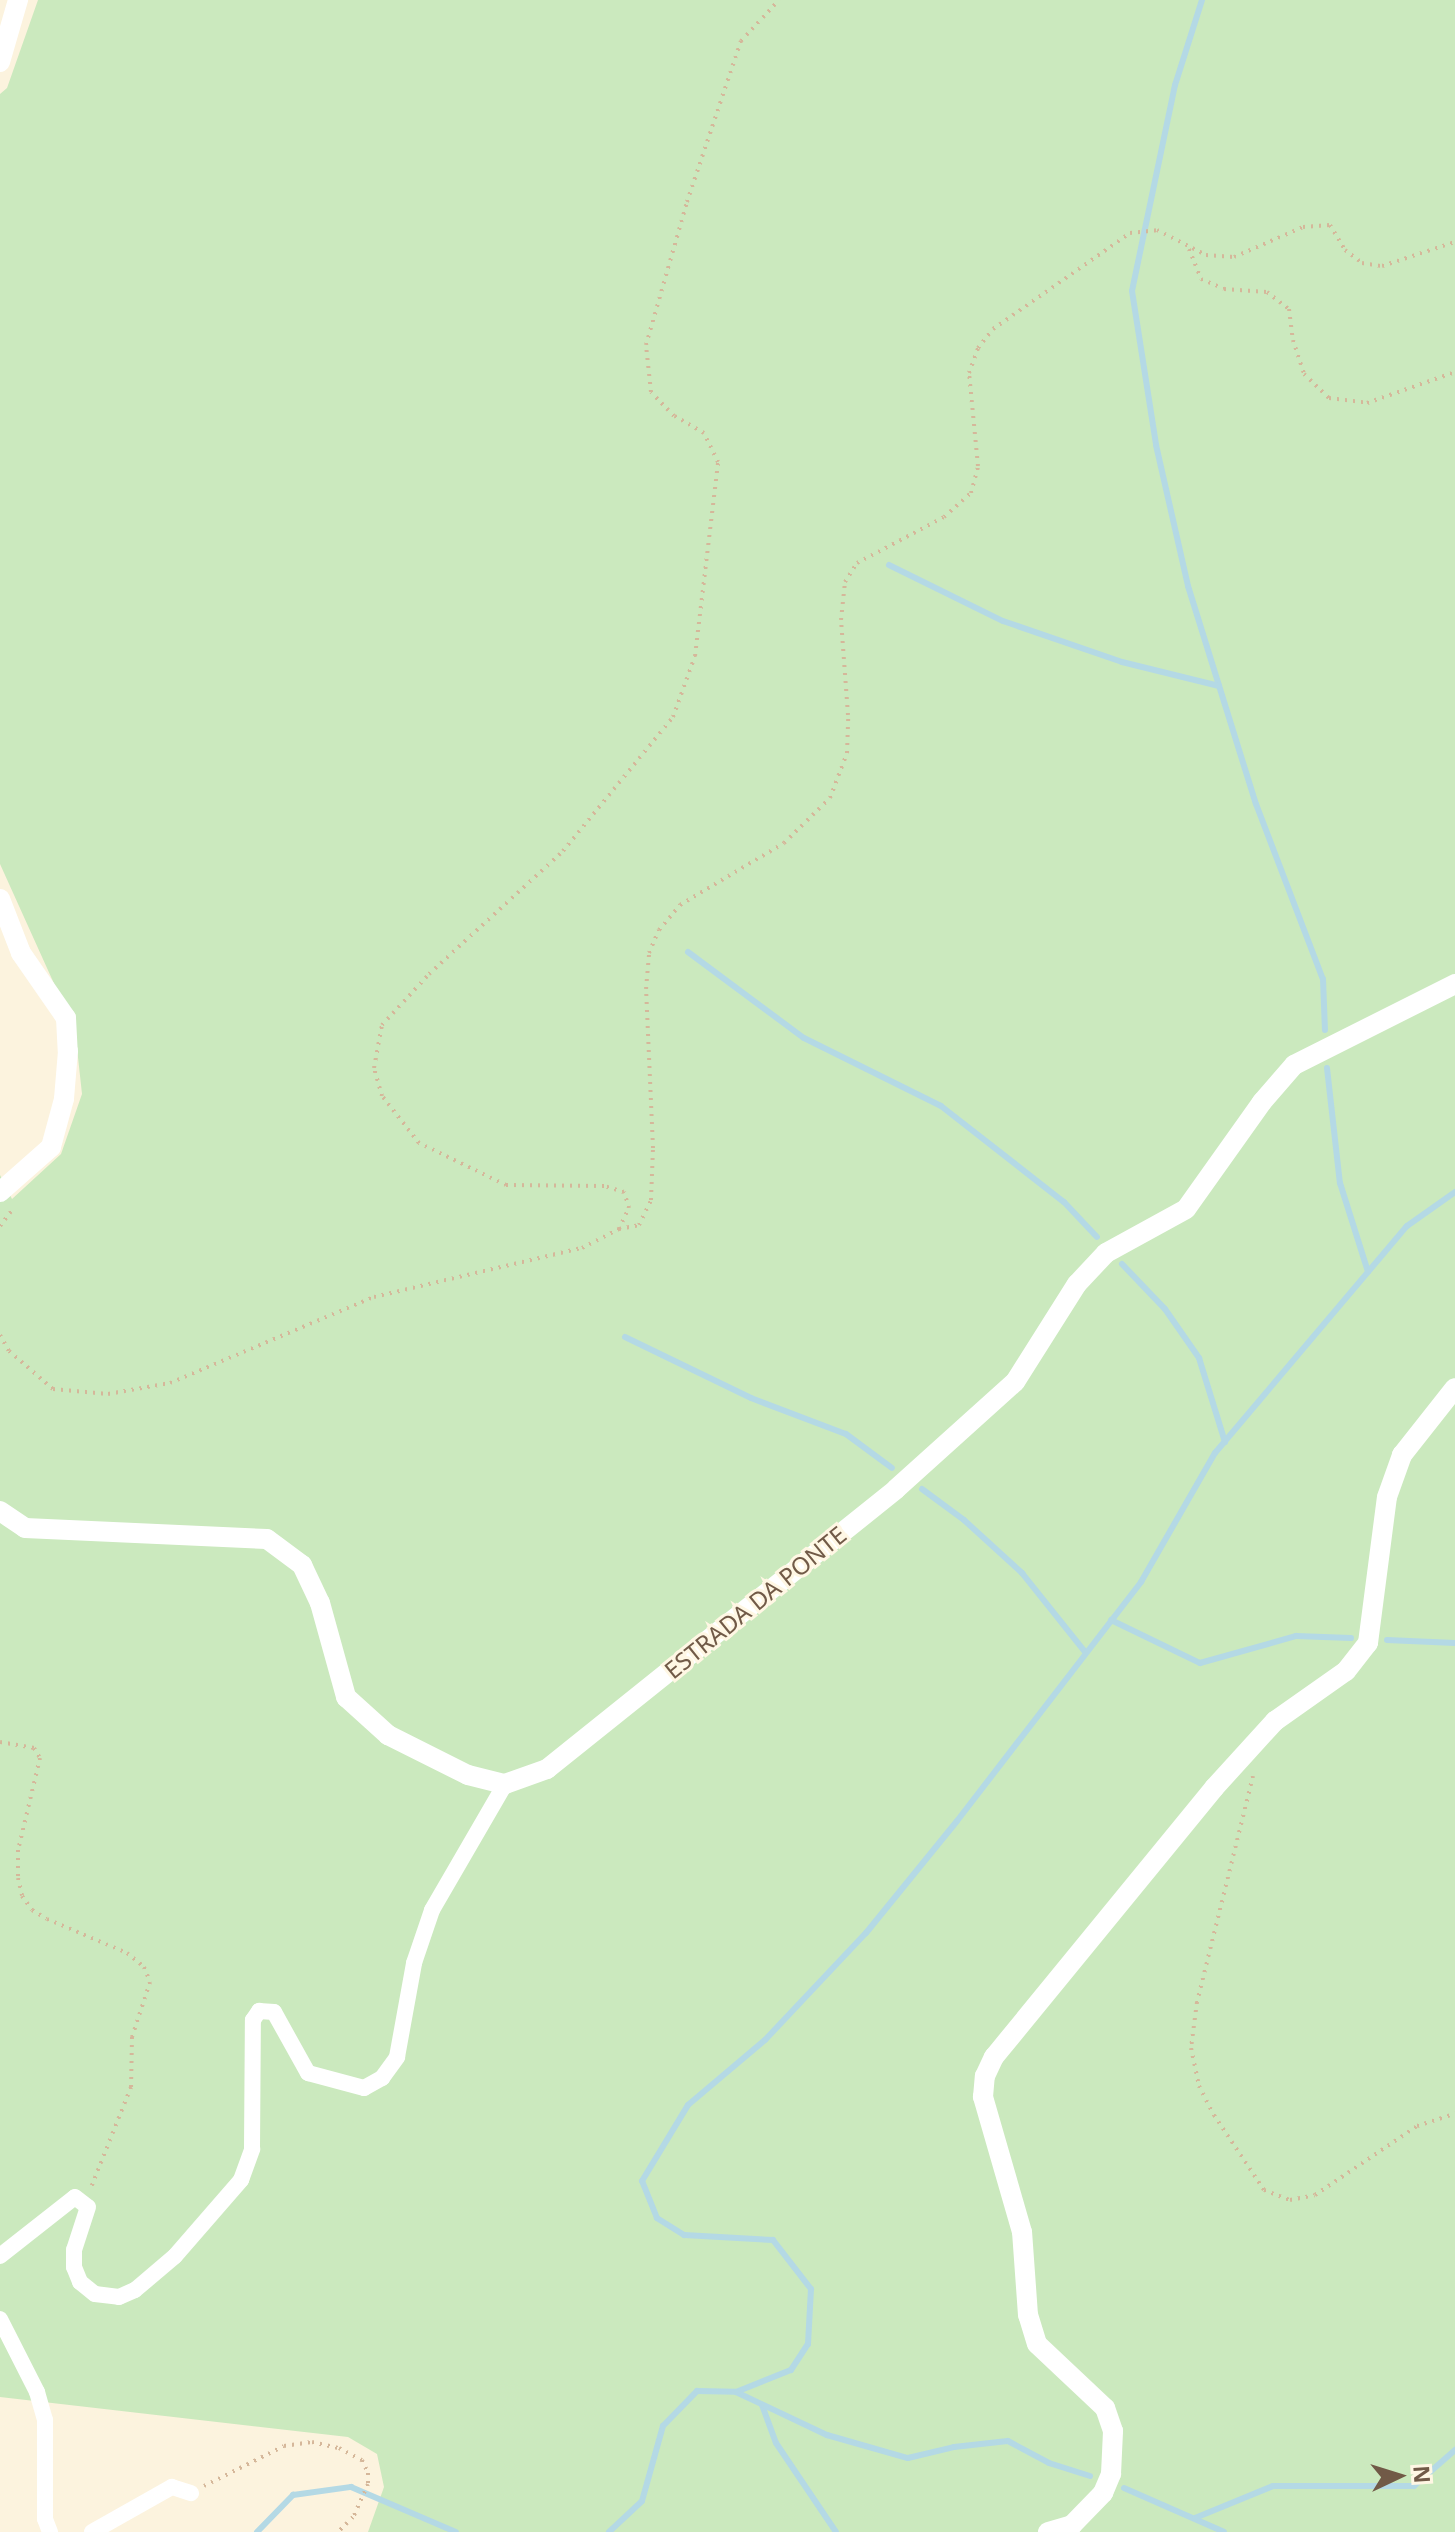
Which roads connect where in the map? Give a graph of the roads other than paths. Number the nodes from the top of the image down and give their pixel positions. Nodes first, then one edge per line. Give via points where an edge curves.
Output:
1 (18, 0) edge
2 (0, 62) edge
3 (0, 899) edge
4 (1455, 984) edge
5 (0, 1192) edge
6 (1455, 1388) edge
7 (0, 1511) edge
8 (505, 1784) junction
9 (0, 2256) edge
10 (0, 2319) edge
11 (191, 2493) road end
12 (50, 2532) edge
13 (92, 2532) edge
14 (1048, 2532) edge

1 - 2 street
3 - 5 street via 21,953 66,1018 68,1051 64,1099 51,1147
4 - 8 street, ESTRADA DA PONTE via 1294,1065 1186,1209 1106,1253 1077,1284 1015,1382 896,1489 547,1769
6 - 14 street via 1402,1455 1387,1497 1368,1643 1346,1671 1275,1721 1214,1788 994,2057 985,2076 983,2097 1022,2232 1028,2315 1037,2344 1105,2408 1113,2431 1111,2474 1103,2493 1072,2525
7 - 8 street via 25,1528 267,1539 302,1565 320,1603 346,1697 388,1735 468,1775
8 - 9 street via 432,1910 414,1963 397,2057 382,2078 364,2088 308,2073 274,2012 259,2011 253,2020 252,2149 241,2180 175,2256 135,2290 119,2297 95,2294 80,2282 74,2267 74,2250 87,2215 84,2200 75,2197
10 - 12 street via 37,2392 45,2420 45,2519
11 - 13 street via 172,2487

